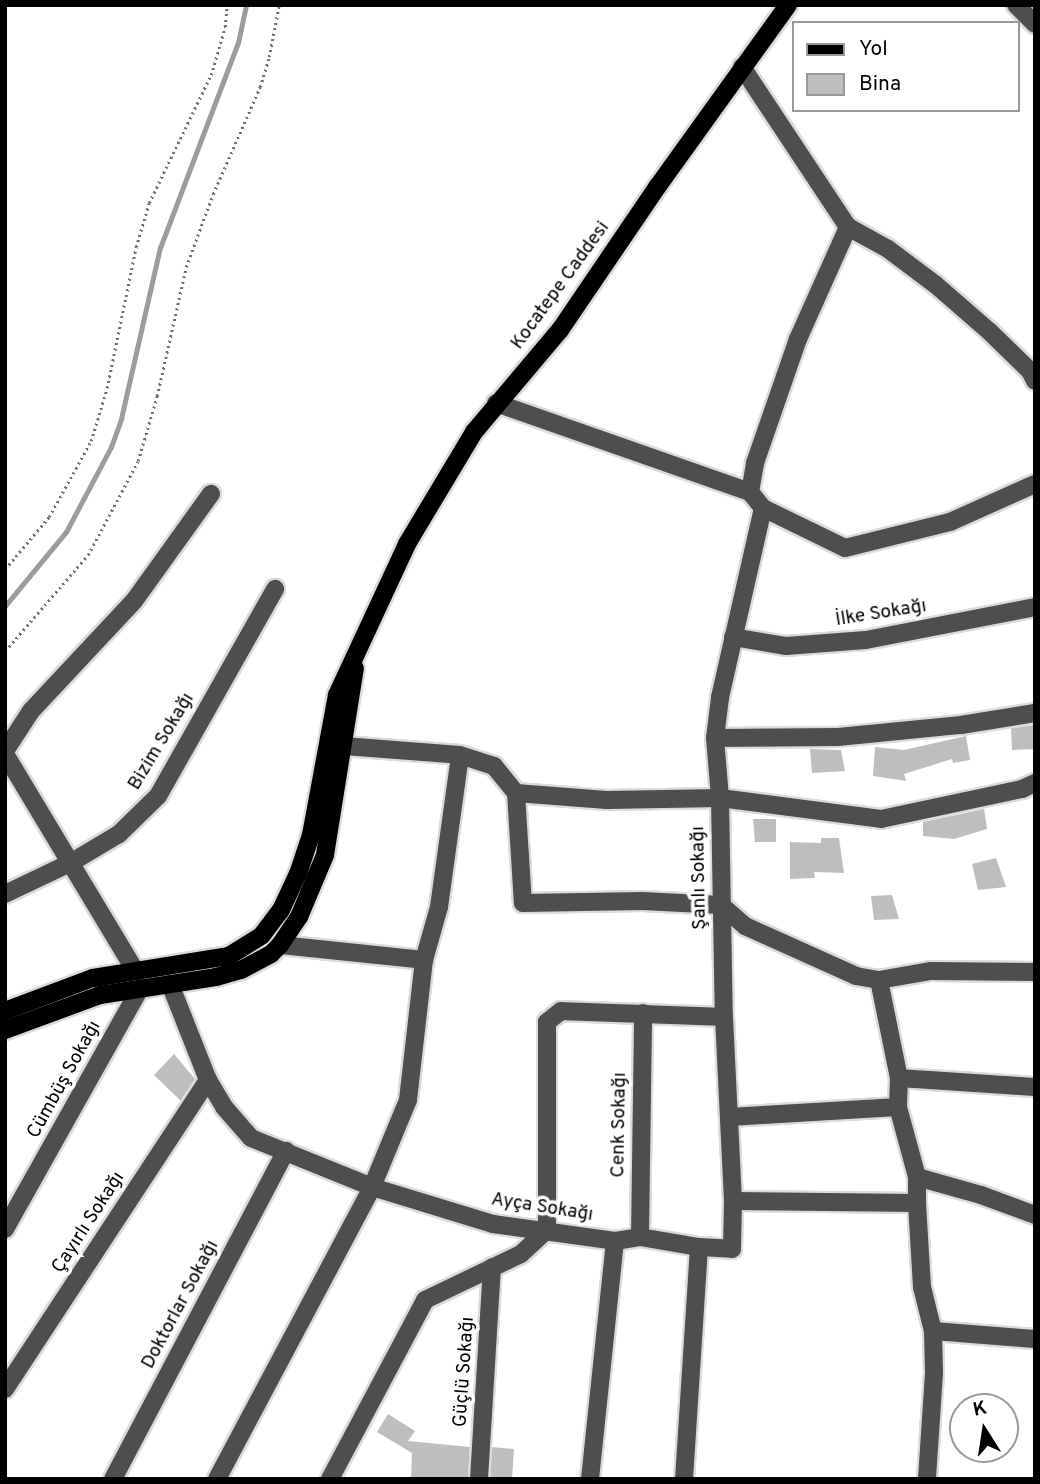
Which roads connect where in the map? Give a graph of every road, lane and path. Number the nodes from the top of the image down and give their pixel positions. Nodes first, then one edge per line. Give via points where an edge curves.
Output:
1 (227, 5) edge
2 (279, 5) edge
3 (788, 5) edge
4 (803, 5) edge
5 (1016, 5) edge
6 (1035, 24) edge
7 (774, 27) junction
8 (742, 67) junction
9 (848, 226) junction
10 (1035, 381) edge
11 (496, 403) junction
12 (1035, 484) edge
13 (750, 492) junction
14 (211, 494) dead end
15 (763, 508) junction
16 (5, 569) edge
17 (275, 589) dead end
18 (1035, 607) edge
19 (733, 637) junction
20 (5, 651) edge
21 (1035, 713) edge
22 (715, 738) junction
23 (335, 744) junction
24 (5, 753) edge
25 (460, 755) junction
26 (1035, 783) edge
27 (516, 793) junction
28 (720, 798) junction
29 (72, 862) junction
30 (5, 894) edge
31 (722, 905) junction
32 (254, 942) junction
33 (280, 946) junction
34 (424, 960) junction
35 (1035, 972) edge
36 (167, 975) junction
37 (138, 979) junction
38 (879, 980) junction
39 (5, 1011) edge
40 (643, 1013) junction
41 (724, 1017) junction
42 (5, 1030) edge
43 (899, 1078) junction
44 (208, 1080) junction
45 (1035, 1087) edge
46 (898, 1107) junction
47 (729, 1117) junction
48 (286, 1152) junction
49 (917, 1177) junction
50 (372, 1187) junction
51 (733, 1201) junction
52 (917, 1203) junction
53 (1035, 1215) edge
54 (5, 1229) edge
55 (547, 1230) junction
56 (640, 1237) junction
57 (615, 1241) junction
58 (699, 1247) junction
59 (492, 1267) junction
60 (933, 1331) junction
61 (1035, 1339) edge
62 (5, 1389) edge
63 (113, 1479) edge
64 (217, 1479) edge
65 (330, 1479) edge
66 (479, 1479) edge
67 (590, 1479) edge
68 (684, 1479) edge
69 (926, 1479) edge

1 - 16 path via 211,75 149,203 91,441 49,517
2 - 20 path via 260,87 186,267 138,461 88,555
3 - 7 main road, Kocatepe Caddesi
4 - 7 main road, Kocatepe Caddesi
5 - 6 street
7 - 8 main road, Kocatepe Caddesi
8 - 9 street
8 - 11 main road, Kocatepe Caddesi via 559,330
9 - 10 street via 936,285 989,331
9 - 13 street via 798,339 755,463
11 - 13 street
11 - 23 main road, Kocatepe Caddesi via 461,451 407,544 337,695
12 - 15 street via 950,522 845,548
13 - 15 street
14 - 24 street via 134,601 31,711
15 - 19 street, Şanlı Sokağı
17 - 29 street, Bizim Sokağı via 158,796 119,834
18 - 19 street, İlke Sokağı via 866,640 786,646
19 - 22 street, Şanlı Sokağı
21 - 22 street via 838,737
22 - 28 street, Şanlı Sokağı
23 - 25 street
23 - 32 main road, Kocatepe Caddesi via 298,874 281,910
23 - 33 main road, Kocatepe Caddesi via 325,855 299,917
24 - 29 street
25 - 27 street via 494,766
25 - 34 street via 439,907
26 - 28 street via 880,819
27 - 28 street via 607,800
27 - 31 street via 523,903
28 - 31 street, Şanlı Sokağı
29 - 30 street, Bizim Sokağı
29 - 37 street
31 - 38 street via 745,926 856,976
31 - 41 street, Şanlı Sokağı
32 - 33 main road
32 - 36 main road, Kocatepe Caddesi via 229,956
33 - 34 street
33 - 36 main road, Kocatepe Caddesi via 241,970
34 - 50 street via 408,1100
35 - 38 street via 931,971
36 - 37 main road, Kocatepe Caddesi
36 - 44 street, Ayça Sokağı
37 - 39 main road, Kocatepe Caddesi via 93,978
37 - 42 main road, Kocatepe Caddesi
37 - 54 street, Cümbüş Sokağı
38 - 43 street
40 - 41 street
40 - 55 street via 561,1011 547,1022
40 - 56 street, Cenk Sokağı
41 - 47 street, Şanlı Sokağı
43 - 45 street
43 - 46 street
44 - 48 street, Ayça Sokağı via 223,1107 251,1138
44 - 62 street, Çayırlı Sokağı
46 - 47 street
46 - 49 street
47 - 51 street, Şanlı Sokağı
48 - 50 street, Ayça Sokağı
48 - 63 street, Doktorlar Sokağı
49 - 52 street
49 - 53 street
50 - 55 street, Ayça Sokağı via 493,1224
50 - 64 street
51 - 52 street
51 - 58 street, Ayça Sokağı via 732,1249
52 - 60 street via 922,1287
55 - 57 street, Ayça Sokağı
55 - 59 street via 521,1254
56 - 57 street, Ayça Sokağı
56 - 58 street, Ayça Sokağı
57 - 67 street
58 - 68 street
59 - 65 street via 425,1300
59 - 66 street, Güçlü Sokağı
60 - 61 street
60 - 69 street

